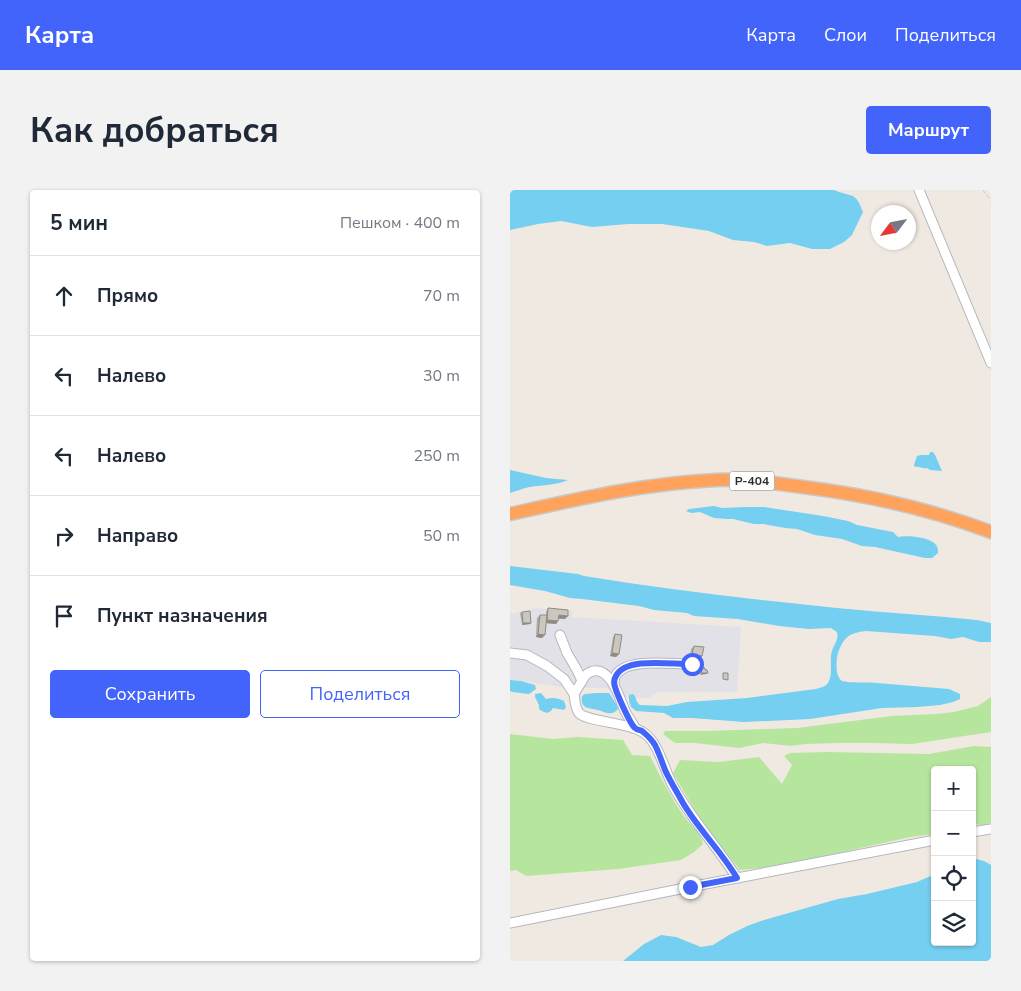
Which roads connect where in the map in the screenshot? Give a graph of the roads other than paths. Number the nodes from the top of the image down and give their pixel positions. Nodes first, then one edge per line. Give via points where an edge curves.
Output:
1 (919, 190) edge
2 (991, 363) edge
3 (510, 514) edge
4 (991, 532) edge
5 (560, 635) dead end
6 (510, 653) edge
7 (692, 664) dead end
8 (582, 681) junction
9 (614, 685) junction
10 (574, 694) junction
11 (635, 728) junction
12 (991, 829) edge
13 (976, 831) edge
14 (931, 841) edge
15 (737, 878) junction
16 (510, 923) edge

1 - 2 street
3 - 4 highway, Р-404 via 634,489 741,480 866,496 910,506
5 - 8 street via 566,654
6 - 10 street via 527,654 547,666 564,680
7 - 9 street via 660,662 630,666 615,676
8 - 9 street via 586,674 596,670
8 - 10 street
9 - 11 street
10 - 11 street via 577,710 586,718
11 - 15 street via 655,745 684,805
12 - 13 street
14 - 15 street
15 - 16 street

